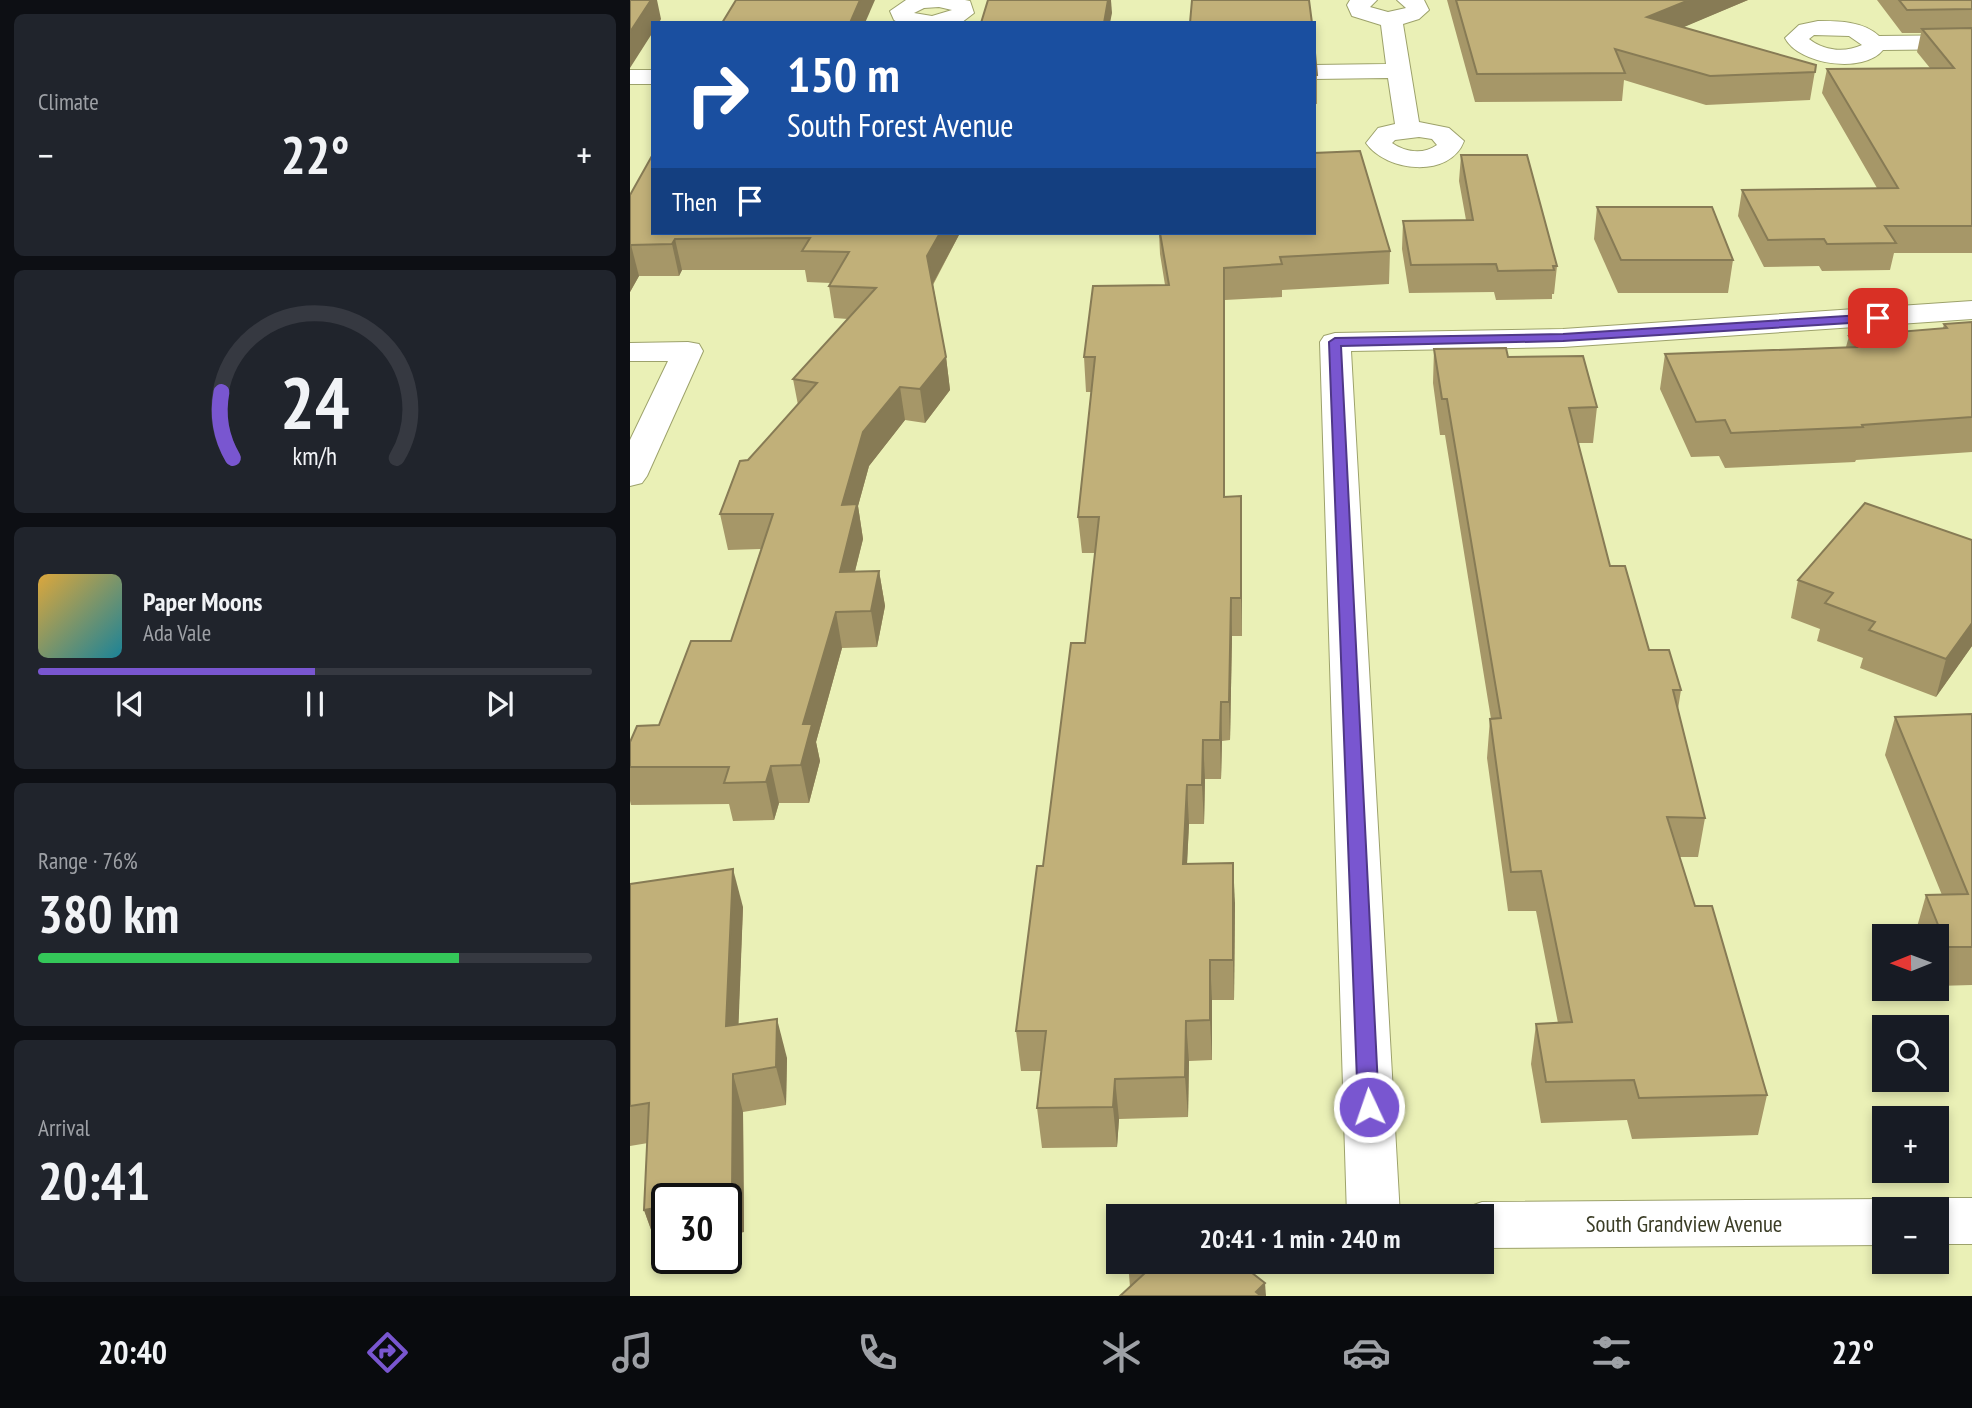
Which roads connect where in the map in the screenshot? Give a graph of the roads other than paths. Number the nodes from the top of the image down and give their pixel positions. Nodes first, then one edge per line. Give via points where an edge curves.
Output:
1 (1366, 0) edge
2 (1408, 0) edge
3 (1391, 18) junction
4 (1972, 42) edge
5 (1873, 43) dead end
6 (1399, 71) junction
7 (1316, 72) edge
8 (630, 77) edge
9 (651, 77) edge
10 (1408, 129) dead end
11 (1972, 310) edge
12 (630, 352) edge
13 (630, 476) edge
14 (1373, 1204) edge
15 (1949, 1221) edge
16 (1972, 1221) edge
17 (1872, 1222) edge
18 (1494, 1225) edge

1 - 3 street via 1358,5 1360,11
2 - 3 street via 1418,10
3 - 6 street
4 - 5 street
6 - 7 street
6 - 10 street
8 - 9 street
11 - 14 street via 1563,338 1335,342
12 - 13 street via 688,351
15 - 16 street
17 - 18 street, South Grandview Avenue

